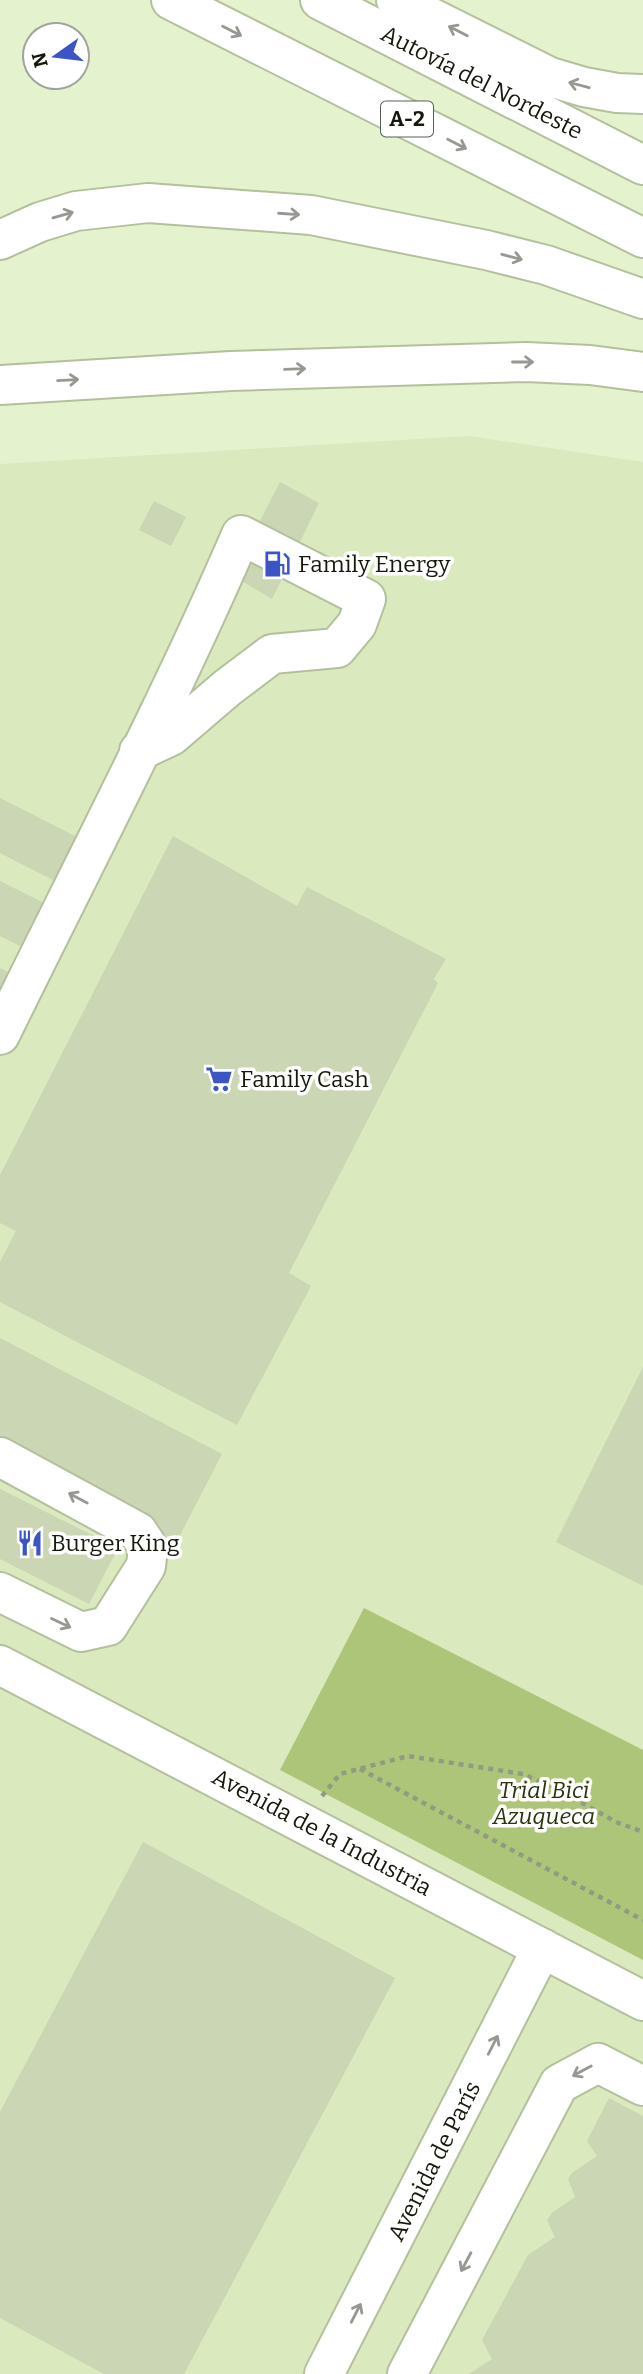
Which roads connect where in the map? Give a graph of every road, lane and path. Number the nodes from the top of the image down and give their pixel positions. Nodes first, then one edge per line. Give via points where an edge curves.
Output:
1 (171, 0) edge
2 (320, 0) edge
3 (396, 0) edge
4 (643, 94) edge
5 (643, 164) edge
6 (643, 239) edge
7 (0, 240) edge
8 (643, 299) edge
9 (643, 372) edge
10 (0, 386) edge
11 (139, 751) junction
12 (0, 1035) edge
13 (0, 1457) edge
14 (0, 1592) edge
15 (0, 1665) edge
16 (359, 1769) junction
17 (301, 1820) junction
18 (643, 1832) edge
19 (643, 1920) edge
20 (542, 1948) junction
21 (643, 2001) edge
22 (643, 2086) edge
23 (324, 2374) edge
24 (407, 2374) edge

1 -> 6 main road, A-2
2 - 5 main road, Autovía del Nordeste
4 -> 3 main road via 584,87 551,77
7 -> 8 main road via 76,211 148,203 311,215 546,265
10 -> 9 main road via 231,371 513,362
11 - 11 main road via 172,736 272,653 337,648 357,624 366,599 241,535
11 - 12 main road
14 -> 13 main road via 81,1632 108,1626 146,1566 148,1547 138,1532
15 - 17 main road, Avenida de la Industria
16 - 17 path via 340,1774
16 - 18 path via 408,1756 523,1774
16 - 19 path
17 - 20 main road, Avenida de la Industria
20 - 21 main road, Avenida de la Industria
23 -> 20 main road, Avenida de París
22 -> 24 main road via 598,2063 559,2084

